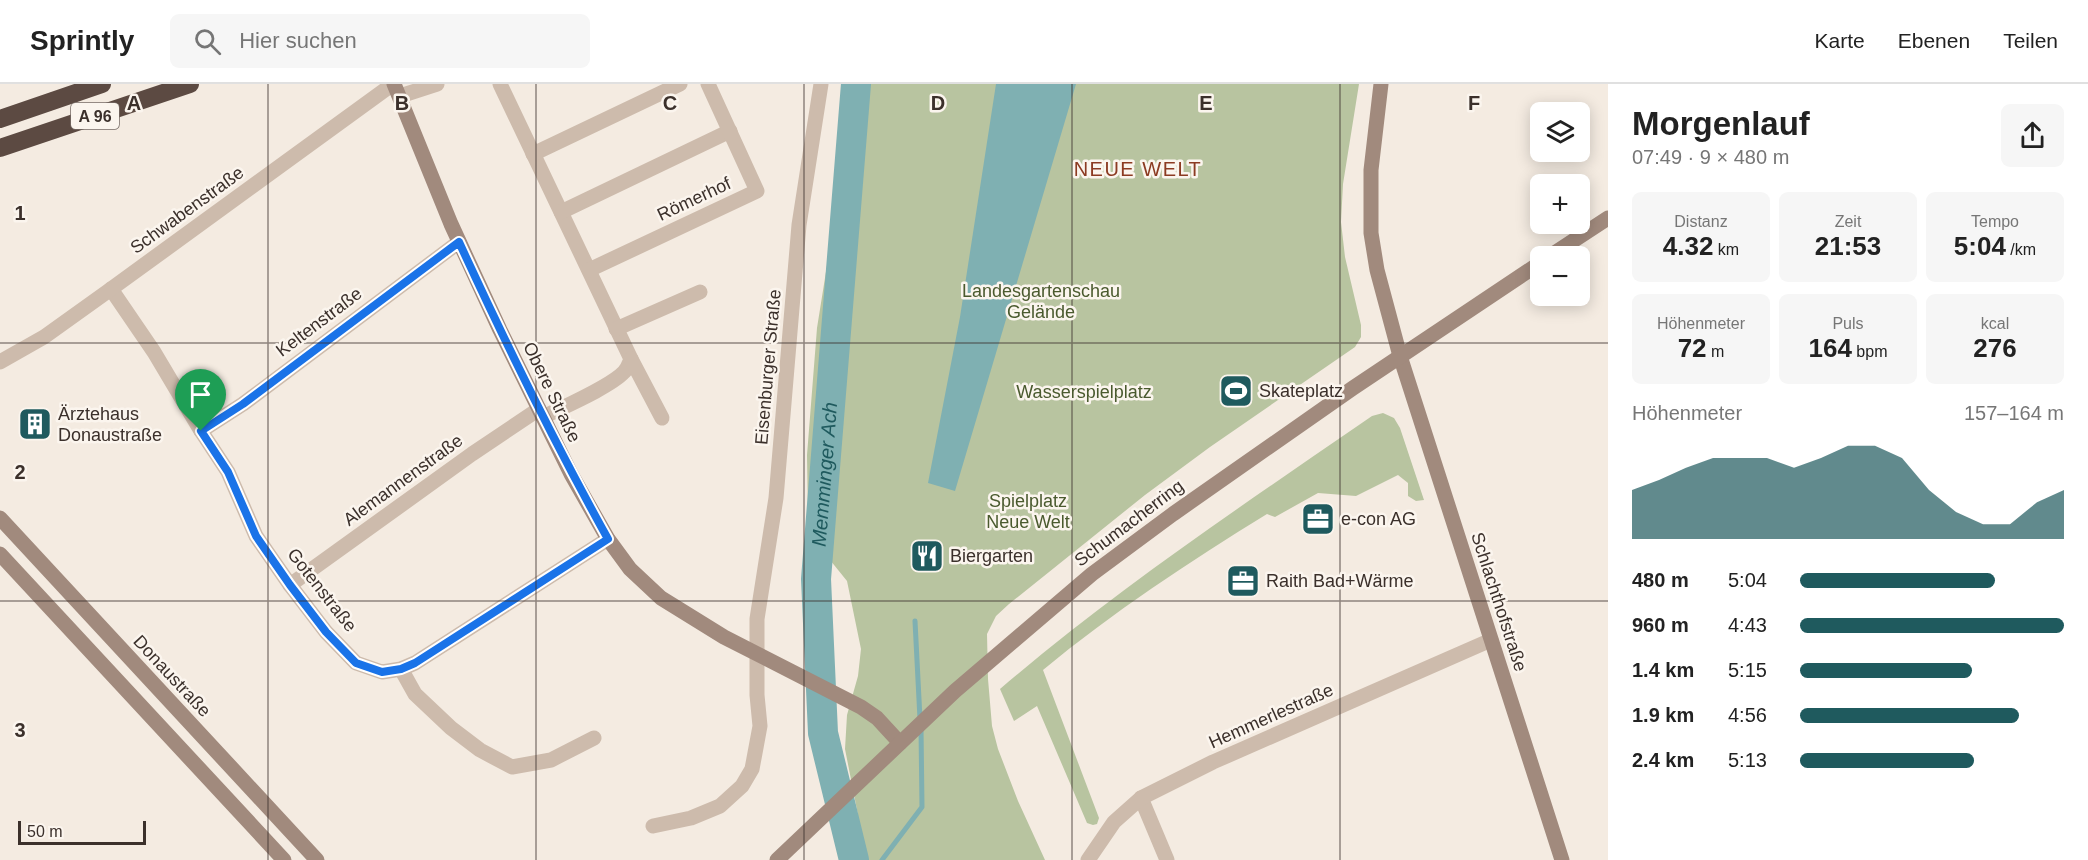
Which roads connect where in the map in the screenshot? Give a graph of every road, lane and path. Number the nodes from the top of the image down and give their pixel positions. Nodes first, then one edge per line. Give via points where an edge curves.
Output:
1 (102, 84) edge
2 (190, 84) edge
3 (437, 84) edge
4 (500, 84) edge
5 (680, 84) edge
6 (708, 84) edge
7 (821, 84) edge
8 (1381, 84) edge
9 (396, 88) edge
10 (0, 119) edge
11 (730, 131) junction
12 (0, 148) edge
13 (533, 154) junction
14 (561, 212) junction
15 (1608, 218) edge
16 (459, 242) junction
17 (1565, 246) edge
18 (589, 270) junction
19 (1530, 270) edge
20 (111, 290) junction
21 (700, 292) dead end
22 (616, 329) junction
23 (1400, 356) junction
24 (631, 359) junction
25 (0, 362) edge
26 (541, 413) junction
27 (662, 418) dead end
28 (201, 431) junction
29 (0, 518) edge
30 (608, 539) junction
31 (0, 555) edge
32 (290, 585) junction
33 (1491, 640) junction
34 (757, 652) junction
35 (401, 669) junction
36 (594, 738) dead end
37 (900, 743) junction
38 (1141, 798) junction
39 (653, 826) dead end
40 (1088, 859) edge
41 (284, 860) edge
42 (317, 860) edge
43 (777, 860) edge
44 (1167, 860) edge
45 (1562, 860) edge

1 - 10 highway, A 96
2 - 12 highway, A 96
3 - 9 street
4 - 13 street
5 - 13 street
6 - 11 street, Römerhof
7 - 34 street, Eisenburger Straße via 799,225 776,498 757,619
8 - 23 street, Schlachthofstraße via 1371,170 1371,233
9 - 16 street, Obere Straße
9 - 20 street, Schwabenstraße
11 - 14 street
11 - 18 street, Römerhof via 757,191
13 - 14 street
14 - 18 street
15 - 17 street
16 - 26 street, Obere Straße
16 - 28 street, Keltenstraße via 243,404
18 - 22 street
19 - 23 street, Schumacherring
20 - 25 street, Schwabenstraße
20 - 28 street, Gotenstraße
21 - 22 street
22 - 24 street
23 - 33 street, Schlachthofstraße
23 - 37 street, Schumacherring via 1092,574
24 - 26 street via 623,374 611,382
24 - 27 street
26 - 30 street, Obere Straße
26 - 32 street, Alemannenstraße via 472,454
28 - 32 street, Gotenstraße via 228,472 256,536
29 - 42 street, Donaustraße
30 - 34 street, Obere Straße via 630,569 660,598
30 - 35 street, Gotenstraße
31 - 41 street
32 - 35 street, Gotenstraße via 356,663 382,672
33 - 38 street, Hemmerlestraße
33 - 45 street, Schlachthofstraße
34 - 37 street, Obere Straße via 877,718
34 - 39 street via 760,726 752,769 742,786 720,806 691,818
35 - 36 street via 415,694 451,728 512,767 551,760
37 - 43 street, Schumacherring
38 - 40 street, Hemmerlestraße via 1114,822
38 - 44 street

